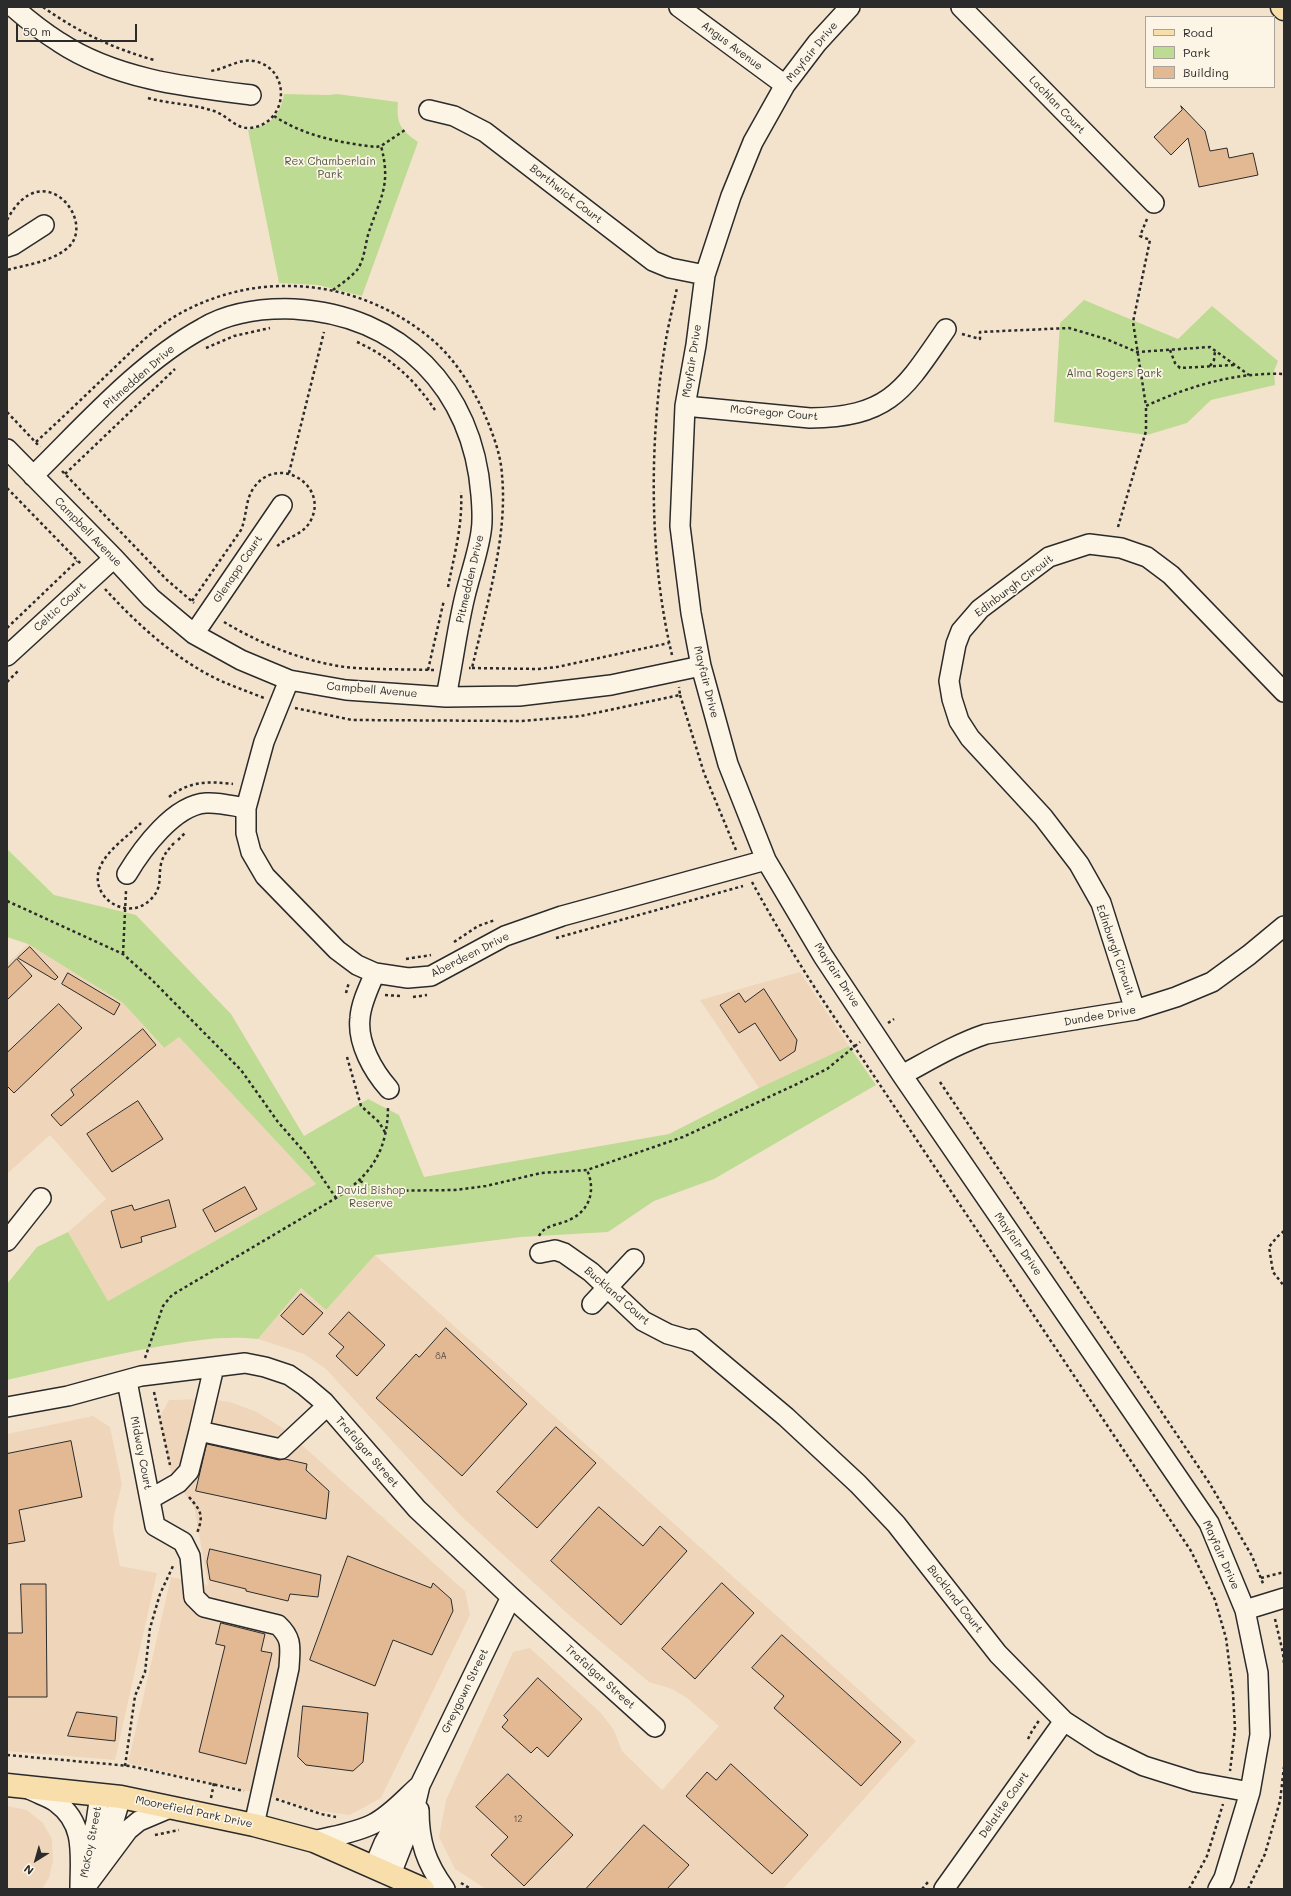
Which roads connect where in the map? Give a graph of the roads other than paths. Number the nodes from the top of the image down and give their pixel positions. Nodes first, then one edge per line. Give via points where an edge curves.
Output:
1 (13, 7) edge
2 (679, 7) edge
3 (850, 7) edge
4 (961, 7) edge
5 (1282, 7) edge
6 (1284, 9) edge
7 (785, 85) junction
8 (251, 95) dead end
9 (429, 110) dead end
10 (1154, 203) road end
11 (44, 224) dead end
12 (7, 247) edge
13 (705, 274) junction
14 (946, 329) road end
15 (684, 406) junction
16 (7, 449) edge
17 (34, 476) junction
18 (282, 505) dead end
19 (114, 558) junction
20 (194, 634) junction
21 (7, 656) edge
22 (701, 666) junction
23 (289, 680) junction
24 (1284, 692) edge
25 (446, 697) junction
26 (237, 807) junction
27 (766, 860) junction
28 (127, 874) road end
29 (1284, 926) edge
30 (372, 982) junction
31 (1135, 1010) junction
32 (902, 1075) junction
33 (389, 1089) road end
34 (41, 1198) dead end
35 (7, 1242) edge
36 (545, 1252) road end
37 (634, 1259) dead end
38 (607, 1287) junction
39 (592, 1304) dead end
40 (214, 1367) junction
41 (134, 1378) junction
42 (327, 1406) junction
43 (7, 1407) edge
44 (199, 1431) junction
45 (150, 1499) junction
46 (511, 1597) junction
47 (1277, 1600) edge
48 (1245, 1610) junction
49 (1064, 1721) junction
50 (655, 1727) dead end
51 (15, 1785) edge
52 (420, 1785) junction
53 (1250, 1792) junction
54 (111, 1796) junction
55 (172, 1807) junction
56 (254, 1824) junction
57 (314, 1841) junction
58 (383, 1871) junction
59 (82, 1889) edge
60 (423, 1889) edge
61 (445, 1889) edge
62 (944, 1889) edge
63 (1218, 1889) edge

1 - 8 street via 60,43 89,58 131,74 182,86
2 - 7 street, Angus Avenue
3 - 7 street, Mayfair Drive via 817,43
4 - 10 street, Lachlan Court
5 - 6 main road
7 - 13 street, Mayfair Drive via 750,149
9 - 13 street, Borthwick Court via 454,116 485,132 653,261 670,268
11 - 12 street
13 - 15 street, Mayfair Drive via 696,345
14 - 15 street, McGregor Court via 904,387 879,405 861,412 829,418 810,418
15 - 22 street, Mayfair Drive via 680,526 691,613
16 - 17 street, Campbell Avenue
17 - 19 street, Campbell Avenue
17 - 25 street, Pitmedden Drive via 132,381 163,354 204,327 246,311 282,309 321,311 387,335 424,363 455,402 478,464 481,532 464,597
18 - 20 street, Glenapp Court
19 - 20 street, Campbell Avenue via 151,598
19 - 21 street, Celtic Court
20 - 23 street, Campbell Avenue via 241,660
22 - 25 street, Campbell Avenue via 611,685 519,696
22 - 27 street, Mayfair Drive via 728,764
23 - 25 street, Campbell Avenue via 346,690
23 - 26 street, Aberdeen Drive via 271,705 264,742
24 - 31 street, Edinburgh Circuit via 1171,575 1147,557 1115,546 1089,544 1049,557 980,609 961,631 949,681 959,720 970,738 1043,817 1079,864 1101,903
26 - 28 street via 205,803 191,806 177,815 146,845
26 - 30 street, Aberdeen Drive via 251,852 265,876 336,950 357,965
27 - 30 street, Aberdeen Drive via 562,916 505,936 432,976
27 - 32 street, Mayfair Drive via 823,956
29 - 31 street, Dundee Drive via 1212,982
30 - 33 street via 360,1018 362,1037 369,1060 378,1077
31 - 32 street, Dundee Drive via 986,1034 964,1041
32 - 48 street, Mayfair Drive via 1209,1523
34 - 35 street
36 - 38 street, Buckland Court via 557,1250 567,1255
37 - 38 street
38 - 39 street
38 - 49 street, Buckland Court via 651,1326 673,1336 695,1340 786,1417 858,1484 896,1524 998,1654
40 - 41 street, Trafalgar Street
40 - 42 street, Trafalgar Street via 245,1363 265,1366 289,1375
40 - 44 street
41 - 43 street, Trafalgar Street via 68,1396
41 - 45 street, Midway Court
42 - 44 street via 281,1449
42 - 46 street, Trafalgar Street via 417,1509
44 - 45 street via 189,1471 178,1483
45 - 56 street, Midway Court via 155,1526 183,1542 190,1556 194,1597 204,1607 278,1625 290,1642 289,1668
46 - 50 street, Trafalgar Street
46 - 52 street, Greygown Street
47 - 48 street
48 - 53 street, Mayfair Drive via 1258,1673 1260,1727
49 - 53 street, Buckland Court via 1101,1745 1144,1766 1195,1782
49 - 62 street, Delatite Court
51 - 54 main road, Moorefield Park Drive
51 - 59 street via 57,1803 76,1826 79,1834
52 - 57 street, Greygown Street via 384,1818 373,1824
52 - 58 street via 384,1843
52 - 61 street, Greygown Street via 419,1827 422,1841 433,1872
53 - 63 street, Mayfair Drive via 1224,1878
54 - 55 main road, Moorefield Park Drive
54 - 59 street, McKoy Street
55 - 56 main road, Moorefield Park Drive
55 - 59 street via 139,1821 128,1830
56 - 57 main road, Moorefield Park Drive
57 - 58 main road, Moorefield Park Drive
58 - 60 main road, Moorefield Park Drive

